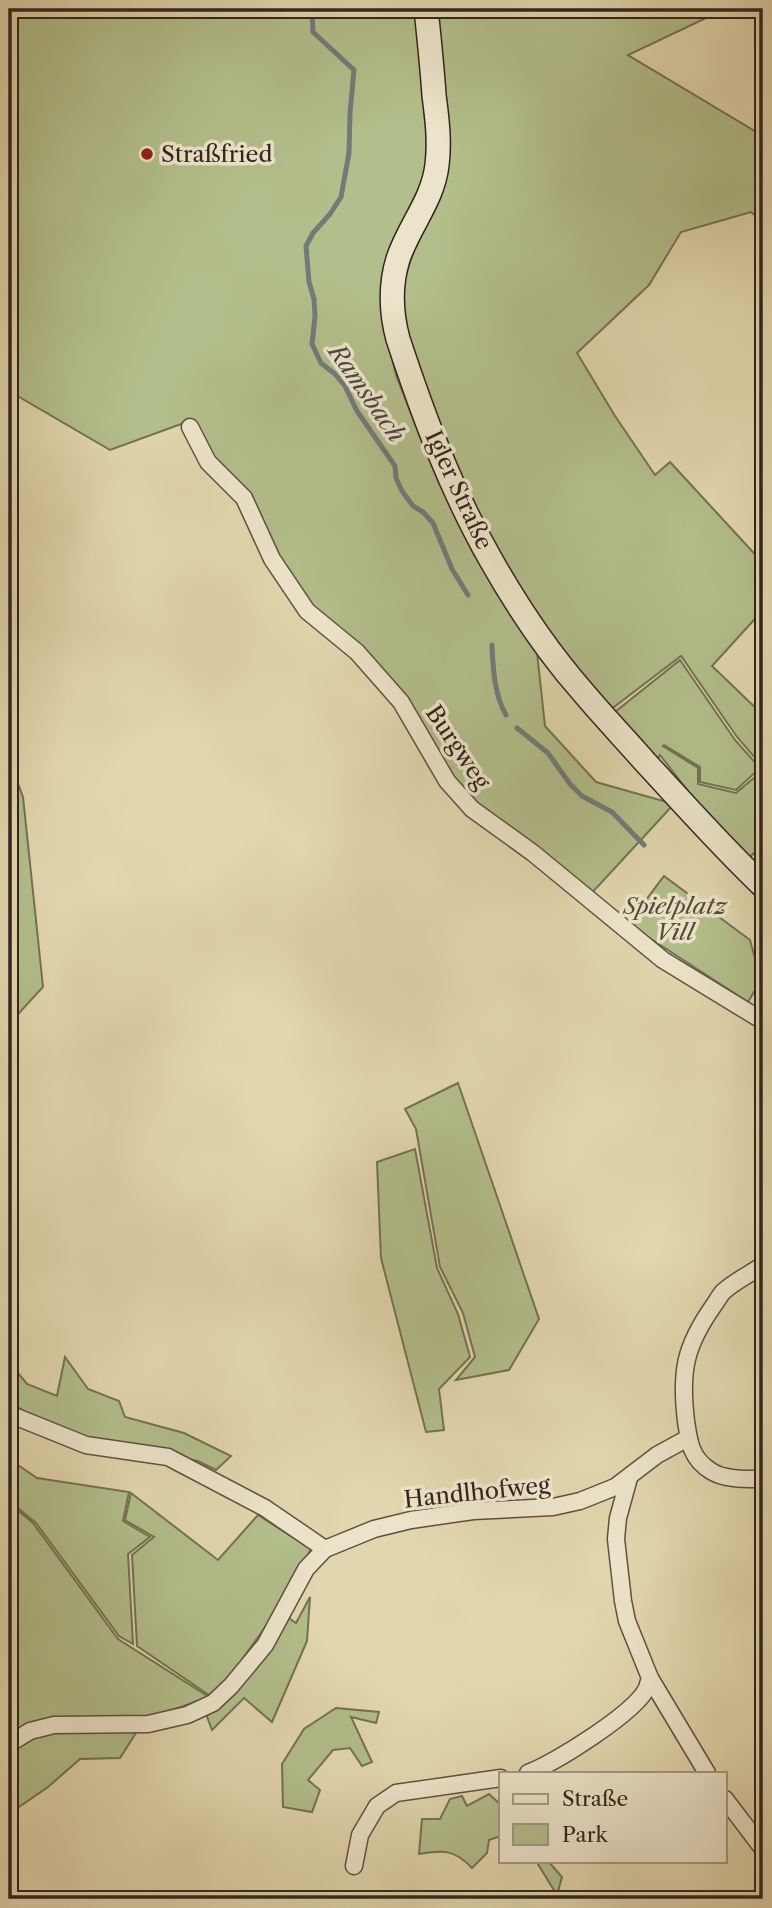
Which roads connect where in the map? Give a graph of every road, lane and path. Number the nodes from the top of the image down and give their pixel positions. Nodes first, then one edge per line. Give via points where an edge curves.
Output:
1 (426, 9) edge
2 (190, 427) dead end
3 (763, 887) edge
4 (763, 1021) edge
5 (763, 1265) edge
6 (14, 1416) dead end
7 (688, 1438) junction
8 (629, 1478) junction
9 (763, 1479) edge
10 (325, 1549) junction
11 (650, 1678) junction
12 (9, 1744) edge
13 (530, 1772) edge
14 (706, 1772) edge
15 (499, 1778) edge
16 (726, 1801) edge
17 (763, 1849) edge
18 (354, 1866) dead end

1 - 3 main road, Igler Straße via 439,143 437,166 433,187 399,258 392,307 398,339 441,458 491,559 556,658
2 - 4 street, Burgweg via 208,462 244,498 272,559 307,611 356,652 401,702 447,781 472,809 663,960
5 - 7 street via 723,1292 691,1344 683,1378
6 - 10 street via 86,1445 168,1457 265,1508
7 - 8 street, Handlhofweg
7 - 9 street via 696,1458 713,1473
8 - 10 street, Handlhofweg via 571,1503 421,1518 381,1527
8 - 11 street via 617,1523 617,1554 627,1621
10 - 12 street, Handlhofweg via 306,1569 265,1645 213,1703 148,1724 45,1727
11 - 13 street via 642,1695 625,1711 558,1760
11 - 14 street
15 - 18 street via 396,1793 377,1806 360,1835
16 - 17 street

